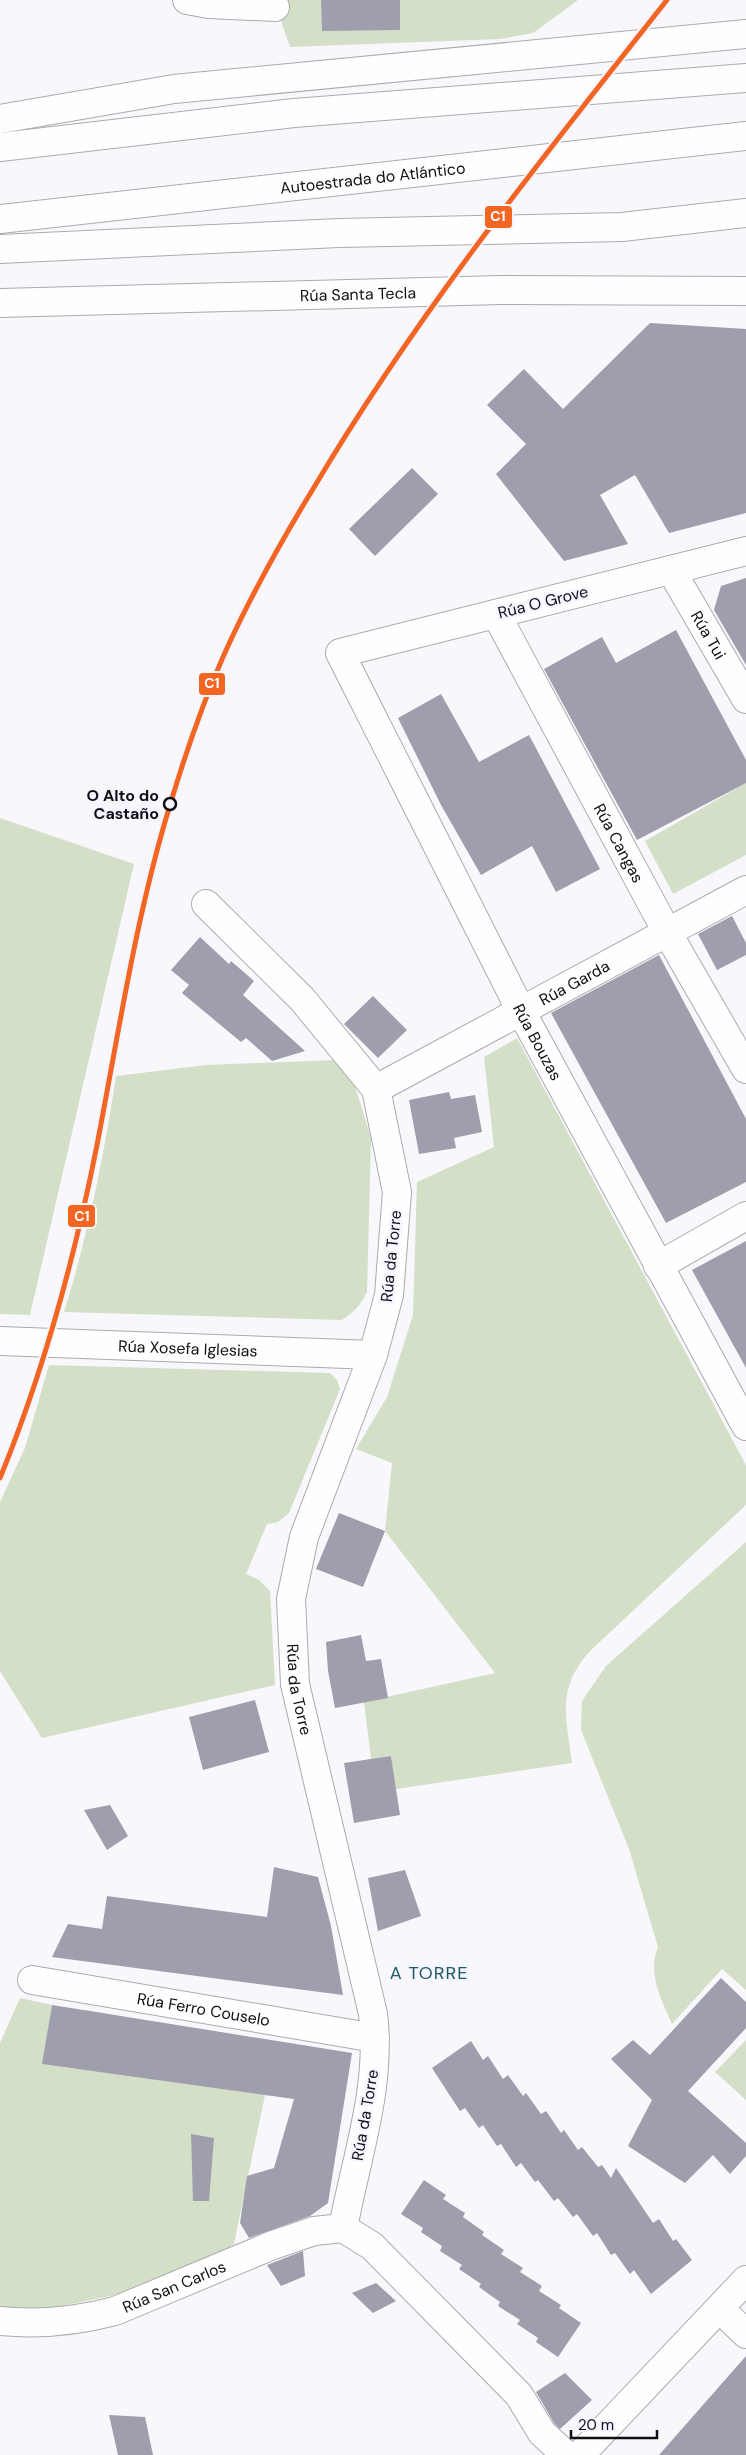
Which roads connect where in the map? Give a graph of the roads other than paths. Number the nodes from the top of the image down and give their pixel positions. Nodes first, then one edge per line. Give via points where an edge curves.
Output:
1 (198, 2) edge
2 (266, 7) dead end
3 (746, 34) edge
4 (746, 78) edge
5 (0, 119) edge
6 (746, 136) edge
7 (0, 147) edge
8 (746, 213) edge
9 (0, 218) edge
10 (0, 249) edge
11 (746, 291) edge
12 (0, 303) edge
13 (746, 551) edge
14 (671, 570) junction
15 (496, 614) junction
16 (340, 653) joint
17 (746, 699) edge
18 (746, 890) edge
19 (206, 904) dead end
20 (667, 932) junction
21 (521, 1011) junction
22 (746, 1069) edge
23 (376, 1089) junction
24 (746, 1216) edge
25 (658, 1266) junction
26 (0, 1341) edge
27 (374, 1355) junction
28 (746, 1426) edge
29 (32, 1980) dead end
30 (375, 2038) junction
31 (343, 2228) junction
32 (746, 2280) edge
33 (720, 2309) junction
34 (0, 2321) edge
35 (746, 2334) edge
36 (566, 2455) edge
37 (580, 2455) edge

1 - 2 main road
3 - 5 main road via 174,89
4 - 7 main road via 294,113
6 - 9 main road, Autoestrada do Atlántico
8 - 10 main road via 622,228 339,233
11 - 12 main road, Rúa Santa Tecla via 501,290
13 - 14 main road, Rúa O Grove
14 - 15 main road, Rúa O Grove
14 - 17 main road, Rúa Tui
15 - 16 main road, Rúa O Grove
15 - 20 main road, Rúa Cangas
16 - 21 main road, Rúa Bouzas
18 - 20 main road, Rúa Garda
19 - 23 main road, Rúa da Torre via 302,999
20 - 21 main road, Rúa Garda
20 - 22 main road, Rúa Cangas
21 - 23 main road, Rúa Garda
21 - 25 main road, Rúa Bouzas
23 - 27 main road, Rúa da Torre via 398,1192 390,1295
24 - 25 main road
25 - 28 main road, Rúa Bouzas
26 - 27 main road, Rúa Xosefa Iglesias
27 - 30 main road, Rúa da Torre via 304,1537 291,1598 295,1684 373,2014
29 - 30 main road, Rúa Ferro Couselo
30 - 31 main road, Rúa da Torre via 374,2079
31 - 34 main road, Rúa San Carlos via 314,2230 115,2311 43,2323
31 - 36 main road via 372,2246 519,2395 542,2433
32 - 33 main road
33 - 35 main road
33 - 37 main road

